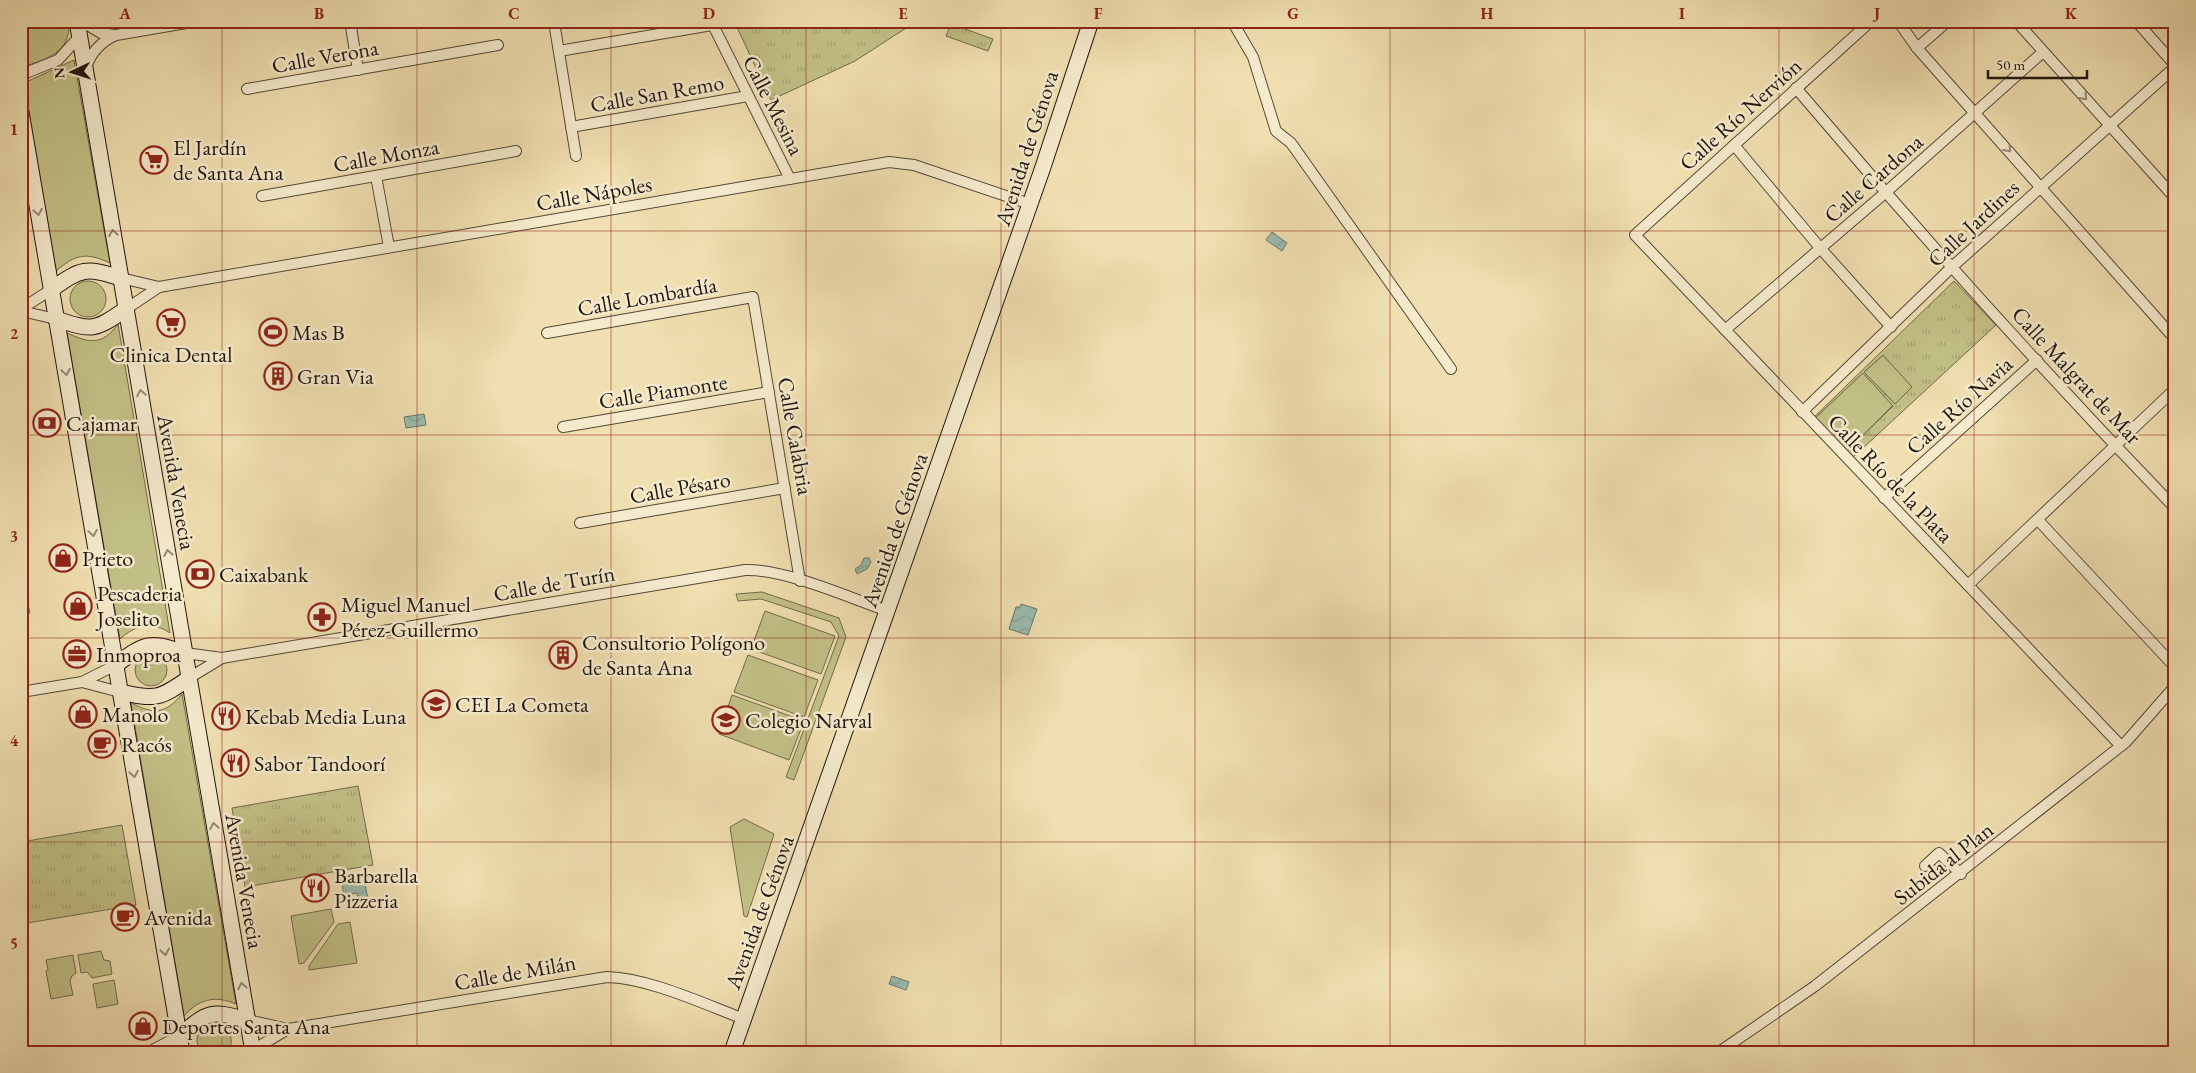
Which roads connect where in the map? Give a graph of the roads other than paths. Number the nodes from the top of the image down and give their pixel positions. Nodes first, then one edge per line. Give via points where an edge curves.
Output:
1 (77, 21) edge
2 (81, 21) edge
3 (198, 21) edge
4 (350, 21) edge
5 (1092, 21) edge
6 (1232, 21) edge
7 (1871, 21) edge
8 (1898, 21) edge
9 (1948, 21) edge
10 (2016, 21) edge
11 (2136, 21) edge
12 (554, 22) dead end
13 (712, 23) edge
14 (145, 26) edge
15 (116, 35) junction
16 (79, 37) junction
17 (498, 45) dead end
18 (1917, 48) junction
19 (559, 51) junction
20 (2043, 52) junction
21 (2175, 66) edge
22 (358, 70) junction
23 (85, 71) junction
24 (21, 75) edge
25 (1796, 88) junction
26 (247, 89) dead end
27 (748, 96) junction
28 (21, 112) edge
29 (1975, 112) junction
30 (2110, 126) junction
31 (571, 127) junction
32 (1734, 144) junction
33 (516, 151) dead end
34 (576, 156) dead end
35 (376, 176) junction
36 (790, 179) junction
37 (2041, 186) junction
38 (1885, 193) junction
39 (262, 196) dead end
40 (2175, 198) edge
41 (1030, 204) junction
42 (1635, 235) joint
43 (388, 247) junction
44 (1821, 249) junction
45 (1952, 267) junction
46 (121, 278) junction
47 (159, 287) junction
48 (52, 289) junction
49 (753, 296) joint
50 (126, 309) junction
51 (21, 310) edge
52 (56, 319) junction
53 (1891, 327) junction
54 (1725, 330) junction
55 (547, 333) dead end
56 (2175, 339) edge
57 (2037, 360) junction
58 (1451, 369) dead end
59 (2175, 389) edge
60 (770, 392) junction
61 (1802, 412) junction
62 (563, 427) dead end
63 (2115, 446) junction
64 (786, 488) junction
65 (1884, 498) junction
66 (2175, 508) edge
67 (2038, 520) junction
68 (580, 523) dead end
69 (800, 581) junction
70 (1968, 585) junction
71 (888, 611) junction
72 (185, 653) junction
73 (222, 658) junction
74 (116, 665) junction
75 (2175, 667) edge
76 (189, 678) junction
77 (82, 682) junction
78 (2175, 686) edge
79 (21, 692) edge
80 (120, 692) junction
81 (2121, 746) junction
82 (1925, 866) dead end
83 (1960, 874) junction
84 (744, 1019) junction
85 (248, 1020) junction
86 (288, 1029) junction
87 (179, 1036) junction
88 (252, 1051) edge
89 (149, 1052) edge
90 (182, 1052) edge
91 (732, 1052) edge
92 (1719, 1052) edge

1 - 16 street, Avenida Venecia
2 - 15 street via 101,33
3 - 14 street
4 - 22 street
5 - 41 street, Avenida de Génova
6 - 58 street via 1257,68 1276,131 1291,143
7 - 25 street, Calle Río Nervión
8 - 18 street
9 - 18 street
10 - 20 street
11 - 21 street
12 - 19 street, Calle San Remo
13 - 19 street
13 - 27 street, Calle Mesina
14 - 15 street
15 - 23 street via 108,38 94,53
16 - 23 street, Avenida Venecia
16 - 24 street via 58,60
17 - 22 street, Calle Verona
18 - 29 street
19 - 31 street, Calle San Remo
20 - 29 street, Calle Cardona
20 -> 30 street
21 - 30 street, Calle Jardines
22 - 26 street, Calle Verona
46 -> 23 street, Avenida Venecia
25 - 32 street, Calle Río Nervión
25 - 38 street, Calle Malgrat de Mar
27 - 31 street, Calle San Remo
27 - 36 street, Calle Mesina
28 -> 48 street
29 -> 37 street
29 - 38 street, Calle Cardona
30 - 37 street, Calle Jardines
30 - 40 street
31 - 34 street, Calle San Remo
32 - 42 street, Calle Río Nervión
32 - 44 street
33 - 35 street, Calle Monza
35 - 39 street, Calle Monza
35 - 43 street
36 - 41 street, Calle Nápoles via 898,162 922,167
36 - 43 street, Calle Nápoles
37 - 45 street, Calle Jardines
37 - 56 street
38 - 44 street, Calle Cardona
38 - 45 street, Calle Malgrat de Mar
41 - 71 street, Avenida de Génova
42 - 54 street, Calle Río de la Plata
43 - 47 street, Calle Nápoles
44 - 53 street
44 - 54 street, Calle Cardona
45 - 53 street, Calle Jardines
45 - 57 street, Calle Malgrat de Mar
46 - 47 street, Calle Nápoles
46 - 48 street via 94,270 74,273
46 - 50 street, Avenida Venecia
47 - 50 street, Calle Nápoles
48 - 51 street
48 - 52 street
49 - 55 street, Calle Lombardía
49 - 60 street, Calle Calabria
50 - 52 street via 103,325 84,328
72 -> 50 street, Avenida Venecia
51 - 52 street
52 -> 74 street
53 - 61 street, Calle Jardines
54 - 61 street, Calle Río de la Plata
57 - 63 street, Calle Malgrat de Mar
57 - 65 street, Calle Río Navia
59 - 63 street
60 - 62 street, Calle Piamonte
60 - 64 street, Calle Calabria
61 - 65 street, Calle Río de la Plata
63 - 66 street, Calle Malgrat de Mar
63 - 67 street
64 - 68 street, Calle Pésaro
64 - 69 street, Calle Calabria
65 - 70 street, Calle Río de la Plata
67 - 70 street
67 - 75 street
69 - 71 street, Calle de Turín
69 - 73 street, Calle de Turín via 771,572 740,571
70 - 81 street, Calle Río de la Plata
71 - 84 street, Avenida de Génova
72 - 73 street, Calle de Turín
72 - 74 street via 159,644 138,648
72 - 76 street, Avenida Venecia
73 - 76 street, Calle de Turín
74 - 77 street
74 - 80 street
76 - 80 street via 167,694 147,698
85 -> 76 street, Avenida Venecia
77 - 79 street
77 - 80 street
78 - 81 street, Subida al Plan
80 -> 87 street
81 - 83 street, Subida al Plan
82 - 83 street via 1938,853
83 - 92 street, Subida al Plan via 1815,986
84 - 86 street, Calle de Milán via 641,982 606,977
84 - 91 street, Avenida de Génova
85 - 86 street, Calle de Milán
85 - 87 street via 222,1014 202,1016
85 - 88 street, Avenida Venecia
86 - 88 street, Calle de Milán
87 - 89 street
87 - 90 street

